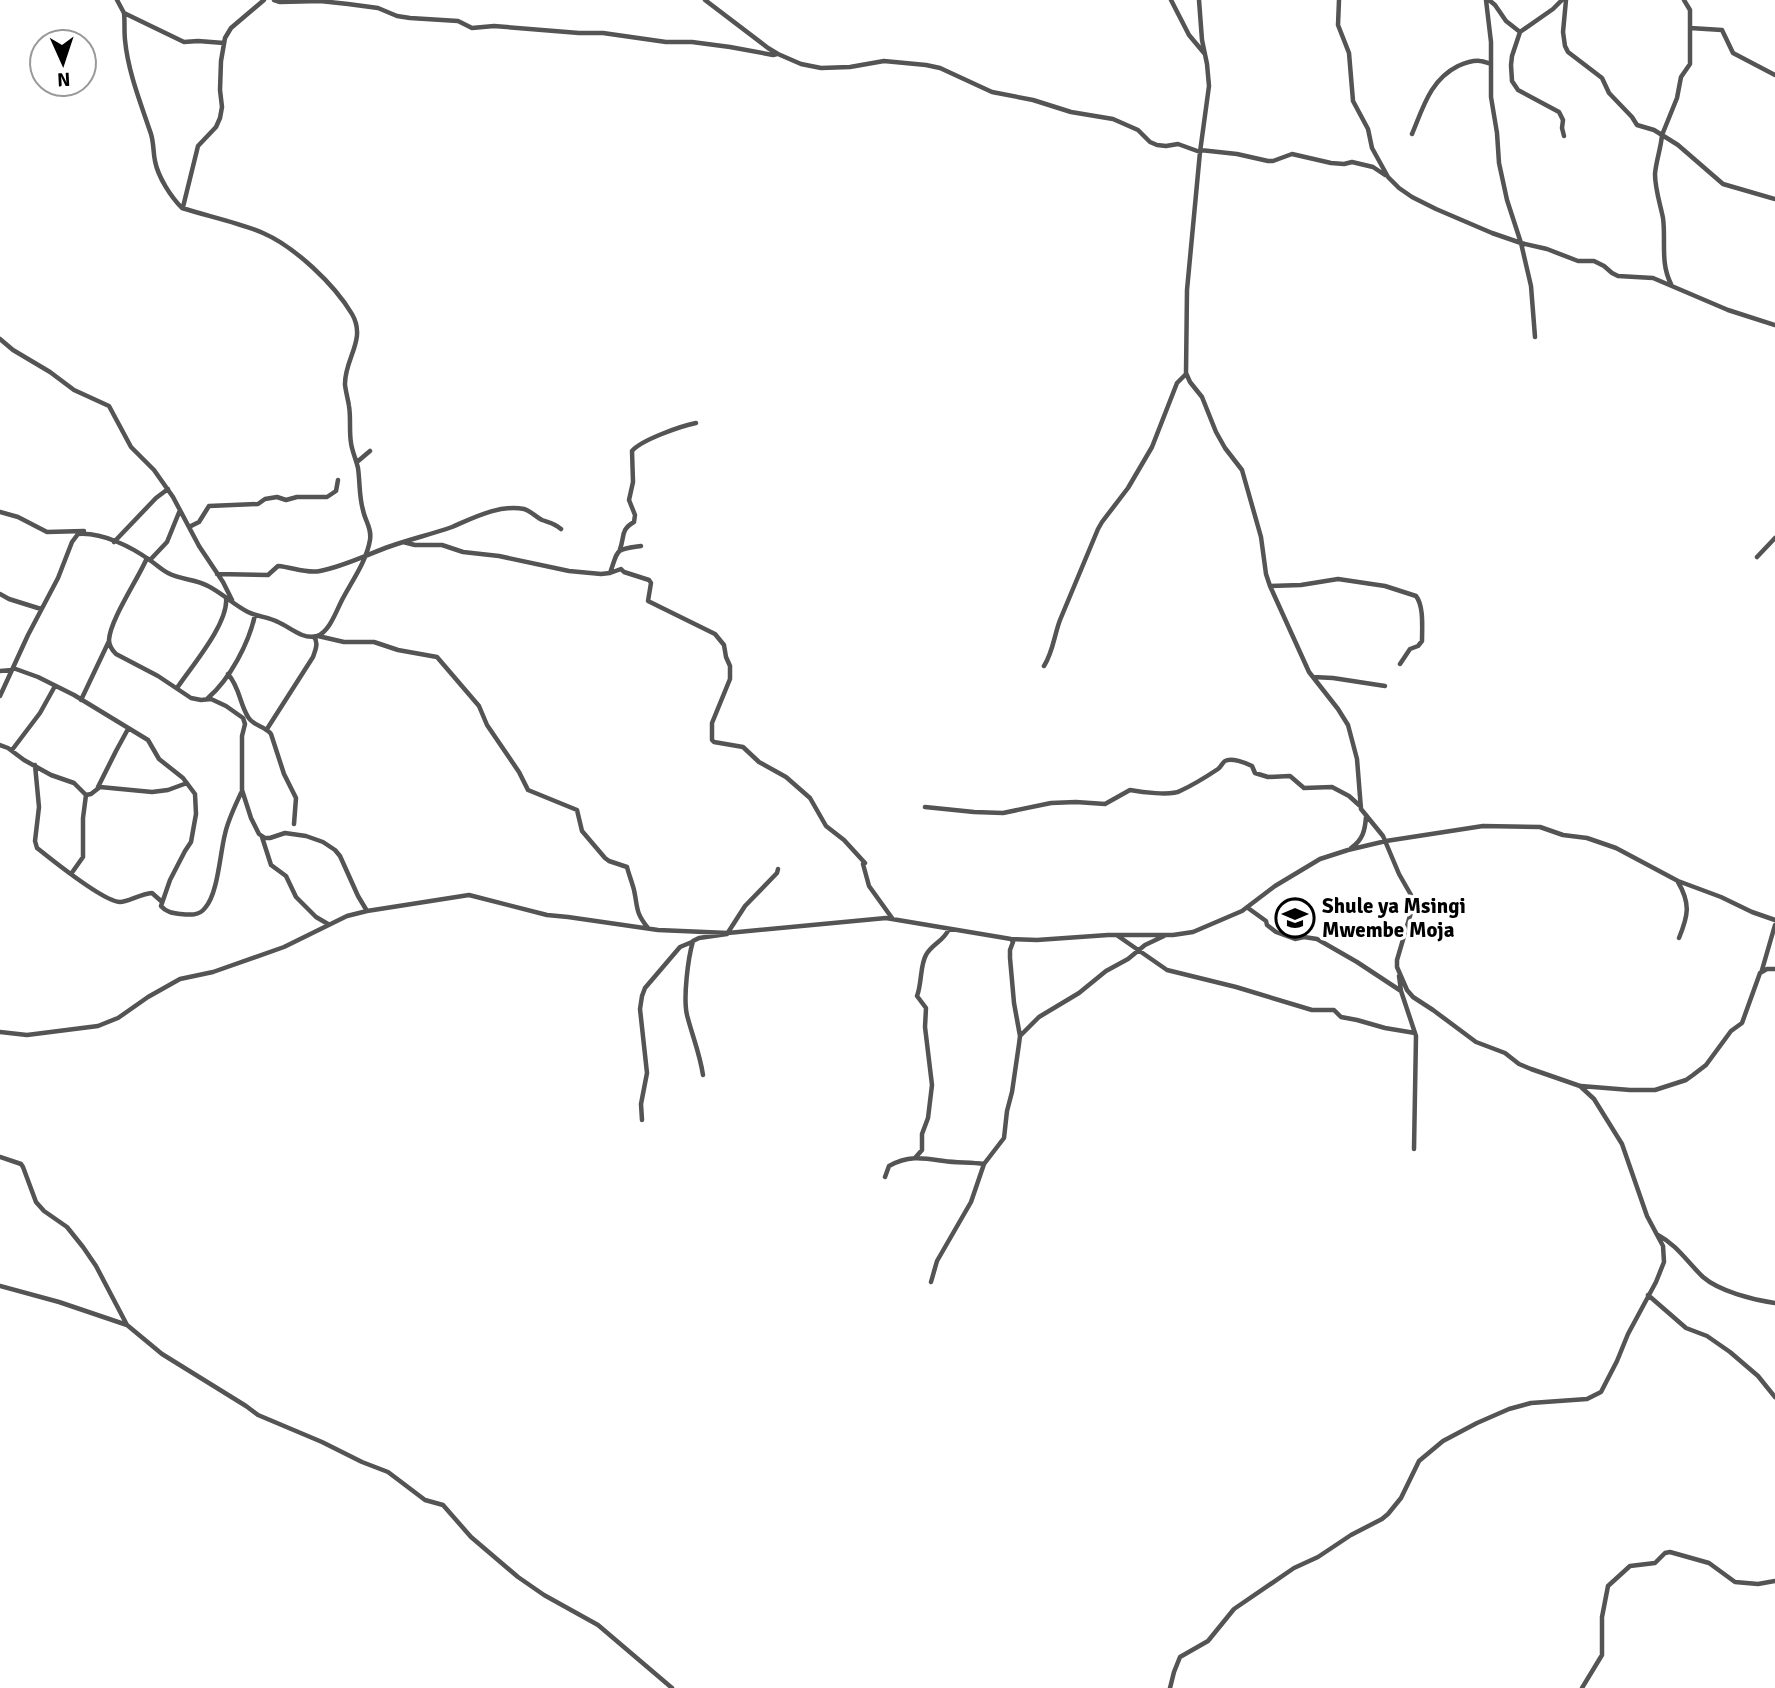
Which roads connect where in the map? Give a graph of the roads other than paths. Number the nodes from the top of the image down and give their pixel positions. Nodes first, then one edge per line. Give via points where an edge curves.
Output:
1 (117, 0) edge
2 (264, 0) edge
3 (274, 0) edge
4 (705, 0) edge
5 (1171, 0) edge
6 (1199, 0) edge
7 (1339, 0) edge
8 (1488, 0) edge
9 (1564, 0) edge
10 (1684, 0) edge
11 (124, 13) junction
12 (1690, 28) junction
13 (1520, 32) junction
14 (224, 43) junction
15 (1205, 53) junction
16 (777, 54) junction
17 (1491, 64) junction
18 (1775, 75) edge
19 (1412, 134) dead end
20 (1662, 135) junction
21 (1564, 136) dead end
22 (1200, 151) junction
23 (1388, 177) junction
24 (1775, 199) edge
25 (182, 208) junction
26 (1521, 243) junction
27 (1671, 285) junction
28 (1775, 325) edge
29 (1535, 337) dead end
30 (0, 339) edge
31 (1186, 373) junction
32 (696, 423) dead end
33 (370, 451) dead end
34 (357, 462) junction
35 (338, 480) dead end
36 (168, 489) junction
37 (181, 509) junction
38 (0, 512) edge
39 (189, 527) junction
40 (561, 529) dead end
41 (88, 534) junction
42 (1775, 537) edge
43 (114, 542) junction
44 (403, 542) junction
45 (641, 546) dead end
46 (620, 549) junction
47 (366, 556) junction
48 (1757, 556) dead end
49 (148, 559) junction
50 (610, 573) junction
51 (218, 574) junction
52 (1270, 586) junction
53 (0, 594) edge
54 (226, 597) junction
55 (233, 603) junction
56 (41, 609) junction
57 (255, 615) junction
58 (315, 636) junction
59 (109, 641) junction
60 (1400, 664) dead end
61 (1044, 666) dead end
62 (13, 669) junction
63 (0, 671) edge
64 (228, 674) junction
65 (1312, 677) junction
66 (55, 686) junction
67 (1385, 686) dead end
68 (177, 688) junction
69 (0, 696) edge
70 (208, 699) junction
71 (81, 700) junction
72 (128, 729) junction
73 (267, 729) junction
74 (0, 745) edge
75 (12, 750) junction
76 (35, 765) junction
77 (187, 783) junction
78 (97, 789) junction
79 (242, 790) junction
80 (86, 795) junction
81 (1360, 805) junction
82 (925, 807) dead end
83 (1366, 816) junction
84 (294, 824) dead end
85 (262, 836) junction
86 (1386, 841) junction
87 (1348, 850) junction
88 (778, 869) dead end
89 (71, 874) junction
90 (1678, 881) junction
91 (162, 901) junction
92 (1248, 908) junction
93 (368, 911) junction
94 (892, 919) junction
95 (1775, 923) edge
96 (328, 925) junction
97 (649, 929) junction
98 (949, 929) junction
99 (728, 933) junction
100 (1116, 935) junction
101 (1165, 936) junction
102 (1679, 938) dead end
103 (1011, 939) junction
104 (693, 942) junction
105 (1139, 951) junction
106 (1775, 969) edge
107 (1762, 970) junction
108 (1399, 972) junction
109 (1401, 991) junction
110 (0, 1032) edge
111 (1415, 1032) junction
112 (1020, 1036) junction
113 (703, 1075) dead end
114 (1580, 1086) junction
115 (642, 1120) dead end
116 (922, 1148) junction
117 (1414, 1149) dead end
118 (0, 1157) edge
119 (915, 1158) junction
120 (935, 1159) junction
121 (984, 1164) junction
122 (885, 1177) dead end
123 (1658, 1236) junction
124 (931, 1282) dead end
125 (0, 1286) edge
126 (1648, 1295) junction
127 (1775, 1303) edge
128 (127, 1325) junction
129 (1775, 1397) edge
130 (1775, 1581) edge
131 (672, 1688) edge
132 (1170, 1688) edge
133 (1581, 1688) edge

1 - 11 street
2 - 14 street via 230,28
3 - 16 street via 378,8 410,18 458,21 472,28 603,33
4 - 16 street
5 - 15 street via 1189,35
6 - 15 street
7 - 23 street via 1338,25 1349,53 1353,101
8 - 13 street
8 - 17 street
9 - 13 street
9 - 20 street via 1568,52 1602,78 1637,125
10 - 12 street via 1690,9
11 - 14 street via 184,43
11 - 25 street via 126,49 155,160
12 - 18 street via 1722,30 1733,53
12 - 20 street via 1690,64 1681,77
13 - 21 street via 1512,55 1512,81 1559,112
14 - 25 street via 220,118 198,146
15 - 22 street via 1209,86
16 - 22 street via 821,68 884,61 940,68 992,92 1113,119 1157,145 1178,144
17 - 19 street via 1466,63 1438,80
17 - 26 street via 1499,163
20 - 24 street via 1723,184
20 - 27 street via 1655,174
22 - 23 street via 1268,161 1292,154 1331,163 1352,162
22 - 31 street via 1187,290
23 - 26 street via 1436,209
25 - 34 street via 263,233 284,245 344,302 358,334 345,382
26 - 27 street via 1578,261 1594,261 1618,276 1653,278
26 - 29 street via 1531,286
27 - 28 street
30 - 36 street via 74,390 107,404 131,447
31 - 52 street via 1225,448 1242,470
31 - 61 street via 1171,396 1153,447 1098,529
32 - 46 street via 640,443 632,451 629,500 635,517 626,527
33 - 34 street
34 - 47 street via 370,530
35 - 39 street via 336,491 327,496 209,506 199,522
36 - 37 street
36 - 43 street
37 - 39 street
37 - 49 street via 167,542
38 - 41 street via 47,532
39 - 51 street
40 - 44 street via 524,509 504,509
41 - 43 street
41 - 56 street via 78,534 72,542
42 - 48 street
43 - 49 street
44 - 47 street
44 - 50 street via 442,545 569,571
45 - 46 street
46 - 50 street
47 - 51 street via 315,572 278,566 268,575
47 - 58 street via 332,620
49 - 54 street via 170,574 198,581
49 - 59 street
50 - 94 street via 621,569 649,580 648,601 715,634 724,644 730,679 711,726 712,740 743,747 810,798 826,826 864,864 869,886
51 - 55 street
52 - 60 street via 1338,579 1416,596 1422,641
52 - 65 street
53 - 56 street
54 - 55 street
54 - 68 street via 222,620
55 - 57 street
56 - 62 street
57 - 58 street via 280,622 298,634
57 - 64 street via 243,650
58 - 73 street via 313,657
58 - 97 street via 374,642 438,657 479,706 528,790 577,810 582,831 605,858 627,867 638,914
59 - 68 street via 116,654
59 - 71 street
62 - 63 street
62 - 66 street
62 - 69 street
64 - 70 street
64 - 73 street via 249,718
65 - 67 street
65 - 81 street via 1348,725 1357,759
66 - 71 street
66 - 75 street
68 - 70 street via 191,698
70 - 79 street via 244,721
71 - 72 street
72 - 77 street via 148,740 159,759
72 - 78 street
73 - 84 street via 296,798
74 - 75 street
75 - 76 street
76 - 80 street via 74,783
76 - 89 street via 36,846
77 - 78 street via 152,792
77 - 91 street via 196,798 193,835
78 - 80 street
79 - 85 street
79 - 91 street via 225,834 215,889 204,910 185,915 163,909
80 - 89 street via 83,857
81 - 82 street via 1332,787 1304,788 1290,776 1267,777 1255,773 1252,766 1229,760 1178,792 1130,790 1105,804 1051,803 1003,813
81 - 83 street
83 - 86 street
83 - 87 street via 1362,838
85 - 93 street via 306,836 335,850
85 - 96 street via 271,865 286,876 296,897
86 - 87 street
86 - 90 street via 1483,826 1540,827 1616,848
86 - 108 street via 1412,900 1397,960
87 - 92 street via 1306,866
88 - 99 street
89 - 91 street via 116,901 152,893
90 - 95 street
90 - 102 street via 1688,906
92 - 101 street via 1193,932
92 - 109 street via 1276,932 1295,939 1317,939
93 - 96 street
93 - 97 street via 469,895 547,915
94 - 98 street
94 - 99 street
95 - 107 street
96 - 110 street via 236,965 180,979 109,1023 27,1035
97 - 99 street
98 - 103 street
98 - 116 street via 924,958 917,996 926,1008 932,1085
99 - 104 street
100 - 101 street
100 - 103 street
100 - 105 street
101 - 105 street
103 - 112 street
104 - 113 street via 686,1012
104 - 115 street via 680,947 642,996 647,1073
105 - 111 street via 1167,970 1312,1010 1334,1010 1342,1017
105 - 112 street via 1039,1017
106 - 107 street
107 - 114 street via 1742,1023 1693,1076 1655,1090
108 - 109 street
108 - 114 street via 1413,998 1476,1042 1519,1064
109 - 111 street
111 - 117 street
112 - 121 street via 1004,1138
114 - 123 street via 1594,1099 1622,1144
116 - 119 street
116 - 120 street
118 - 128 street via 21,1164 36,1202 83,1247
119 - 120 street
119 - 122 street via 889,1166
120 - 121 street
121 - 124 street via 971,1202 937,1261
123 - 126 street via 1664,1266
123 - 127 street via 1716,1286
125 - 128 street
126 - 129 street via 1686,1328 1730,1352
126 - 132 street via 1601,1392 1593,1398 1509,1409 1443,1441 1419,1461 1401,1498 1382,1519 1294,1568 1234,1609 1208,1641 1180,1657
128 - 131 street via 162,1354 258,1415 388,1472 425,1500 443,1505 507,1569 598,1625
130 - 133 street via 1735,1582 1709,1563 1670,1552 1655,1563 1630,1566 1608,1586 1602,1655

